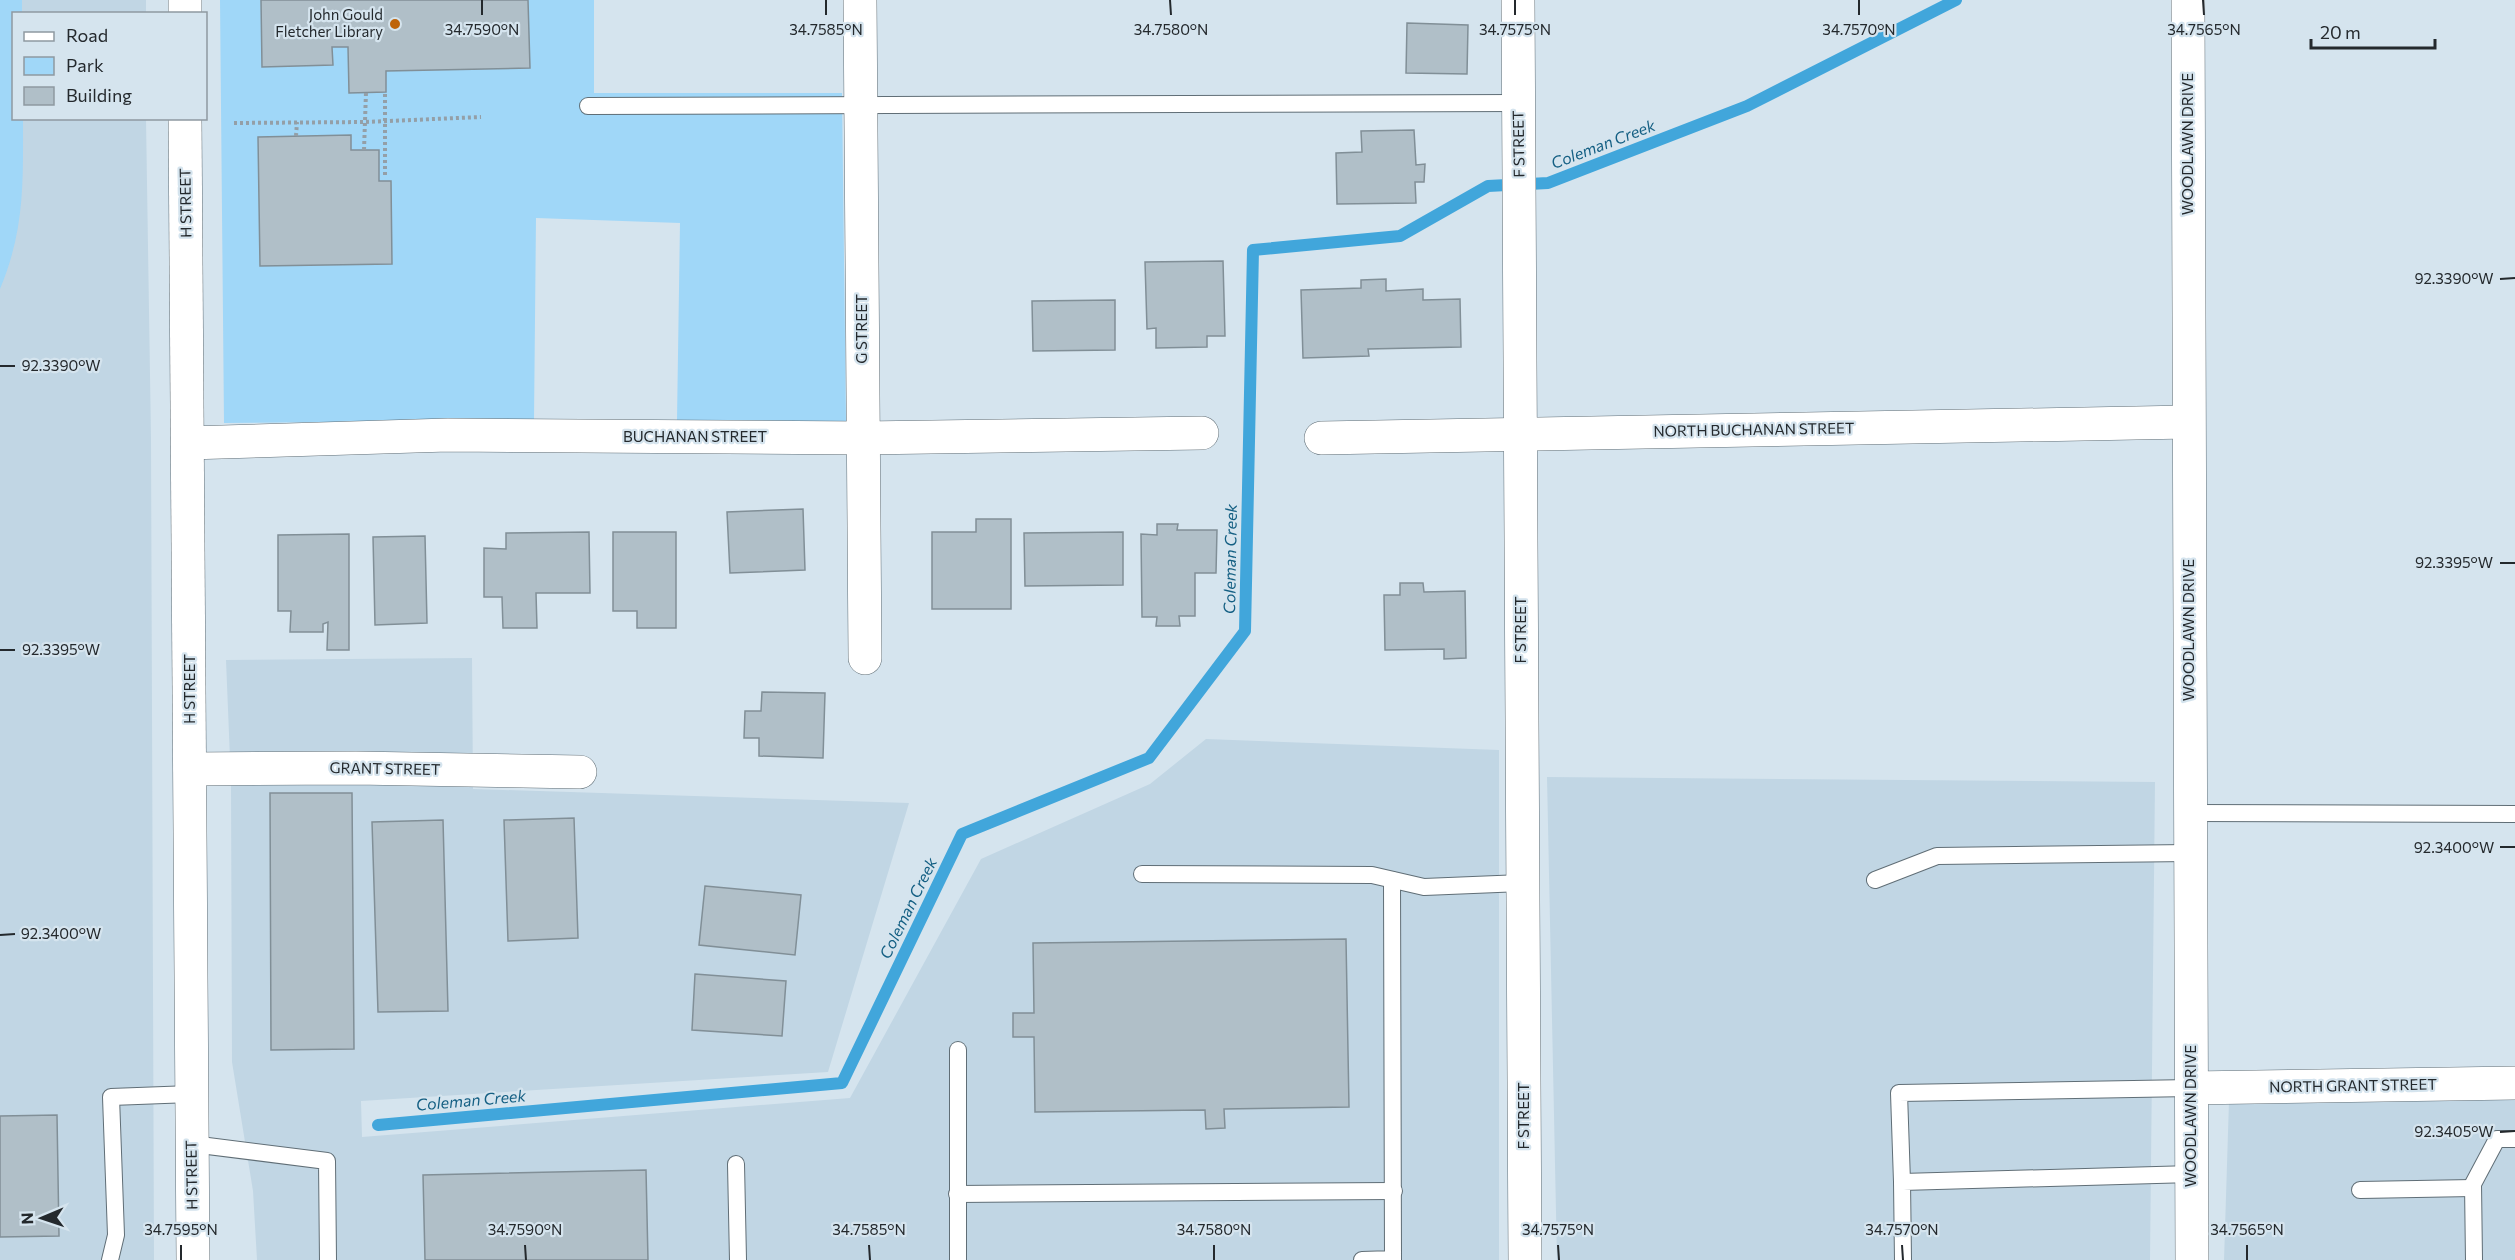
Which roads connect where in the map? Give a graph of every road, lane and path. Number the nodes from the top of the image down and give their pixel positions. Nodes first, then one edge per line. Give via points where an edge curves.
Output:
1 (860, 0) edge
2 (1518, 0) edge
3 (2187, 0) edge
4 (366, 92) dead end
5 (385, 94) dead end
6 (1518, 103) junction
7 (861, 105) junction
8 (588, 106) dead end
9 (481, 117) dead end
10 (185, 120) edge
11 (385, 121) junction
12 (297, 122) junction
13 (365, 122) junction
14 (234, 123) dead end
15 (296, 136) dead end
16 (364, 150) dead end
17 (385, 178) dead end
18 (2188, 422) junction
19 (1202, 434) dead end
20 (1520, 434) junction
21 (863, 438) junction
22 (1320, 438) dead end
23 (188, 443) junction
24 (865, 658) dead end
25 (190, 770) junction
26 (580, 772) dead end
27 (2190, 813) junction
28 (2515, 814) edge
29 (2190, 852) junction
30 (1142, 874) dead end
31 (1392, 880) junction
32 (1875, 880) dead end
33 (1522, 883) junction
34 (958, 1050) dead end
35 (2515, 1083) edge
36 (2191, 1088) junction
37 (191, 1094) junction
38 (2515, 1139) edge
39 (192, 1144) junction
40 (736, 1164) dead end
41 (2192, 1174) junction
42 (1902, 1182) junction
43 (2473, 1188) junction
44 (2360, 1190) dead end
45 (1394, 1191) junction
46 (957, 1194) junction
47 (110, 1260) edge
48 (193, 1260) edge
49 (328, 1260) edge
50 (738, 1260) edge
51 (958, 1260) edge
52 (1362, 1260) edge
53 (1525, 1260) edge
54 (1903, 1260) edge
55 (2192, 1260) edge
56 (2474, 1260) edge

1 - 7 street, G STREET
2 - 6 street, F STREET
3 - 18 street, WOODLAWN DRIVE
4 - 13 path
5 - 11 path
6 - 7 lane
6 - 20 street, F STREET
7 - 8 lane
7 - 21 street, G STREET
9 - 11 path
10 - 23 street, H STREET
11 - 13 path
11 - 17 path
12 - 13 path
12 - 14 path
12 - 15 path
13 - 16 path
18 - 20 street, NORTH BUCHANAN STREET
18 - 27 street, WOODLAWN DRIVE
19 - 21 street, BUCHANAN STREET
20 - 22 street, NORTH BUCHANAN STREET
20 - 33 street, F STREET
21 - 23 street, BUCHANAN STREET via 448,435
21 - 24 street, G STREET
23 - 25 street, H STREET
25 - 26 street, GRANT STREET
25 - 37 street, H STREET
27 - 28 lane
27 - 29 street, WOODLAWN DRIVE
29 - 32 lane via 1937,856
29 - 36 street, WOODLAWN DRIVE
30 - 31 lane via 1372,875
31 - 33 lane via 1424,887
31 - 45 lane
33 - 53 street, F STREET
34 - 46 lane
35 - 36 street, NORTH GRANT STREET
36 - 41 street, WOODLAWN DRIVE
36 - 42 lane via 1899,1093
37 - 39 street, H STREET
37 - 47 lane via 111,1097 116,1235
38 - 43 lane via 2497,1139
39 - 48 street, H STREET
39 - 49 lane via 327,1161
40 - 50 lane
41 - 42 lane
41 - 55 street, WOODLAWN DRIVE
42 - 54 lane
43 - 44 lane
43 - 56 lane
45 - 46 lane
45 - 52 lane via 1393,1259
46 - 51 lane

